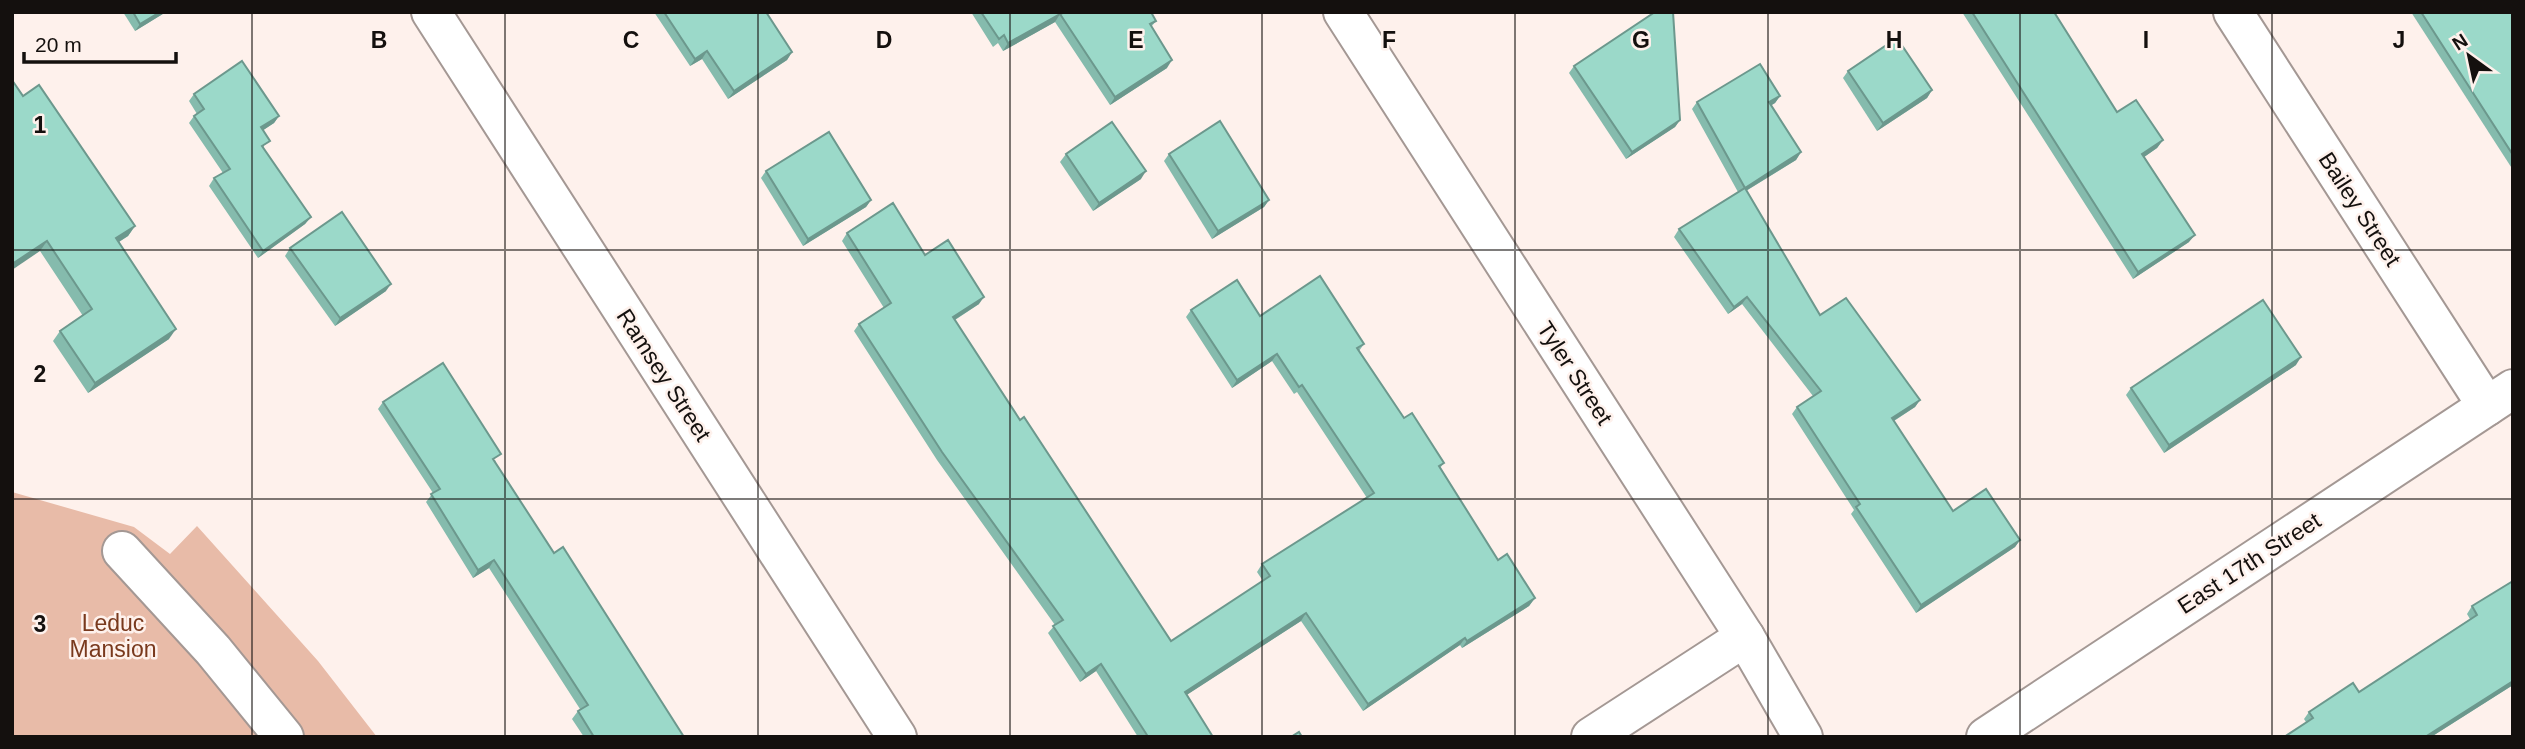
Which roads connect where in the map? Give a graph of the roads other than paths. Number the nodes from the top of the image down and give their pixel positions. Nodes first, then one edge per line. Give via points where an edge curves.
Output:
1 (431, 12) edge
2 (1343, 12) edge
3 (2233, 12) edge
4 (2500, 398) edge
5 (122, 551) dead end
6 (1745, 637) junction
7 (284, 737) edge
8 (897, 737) edge
9 (1591, 737) edge
10 (1803, 737) edge
11 (1986, 737) edge

1 - 8 street, Ramsey Street
2 - 6 street, Tyler Street
3 - 4 street, Bailey Street
4 - 11 street, East 17th Street
5 - 7 street via 213,650
6 - 9 street
6 - 10 street, Tyler Street

